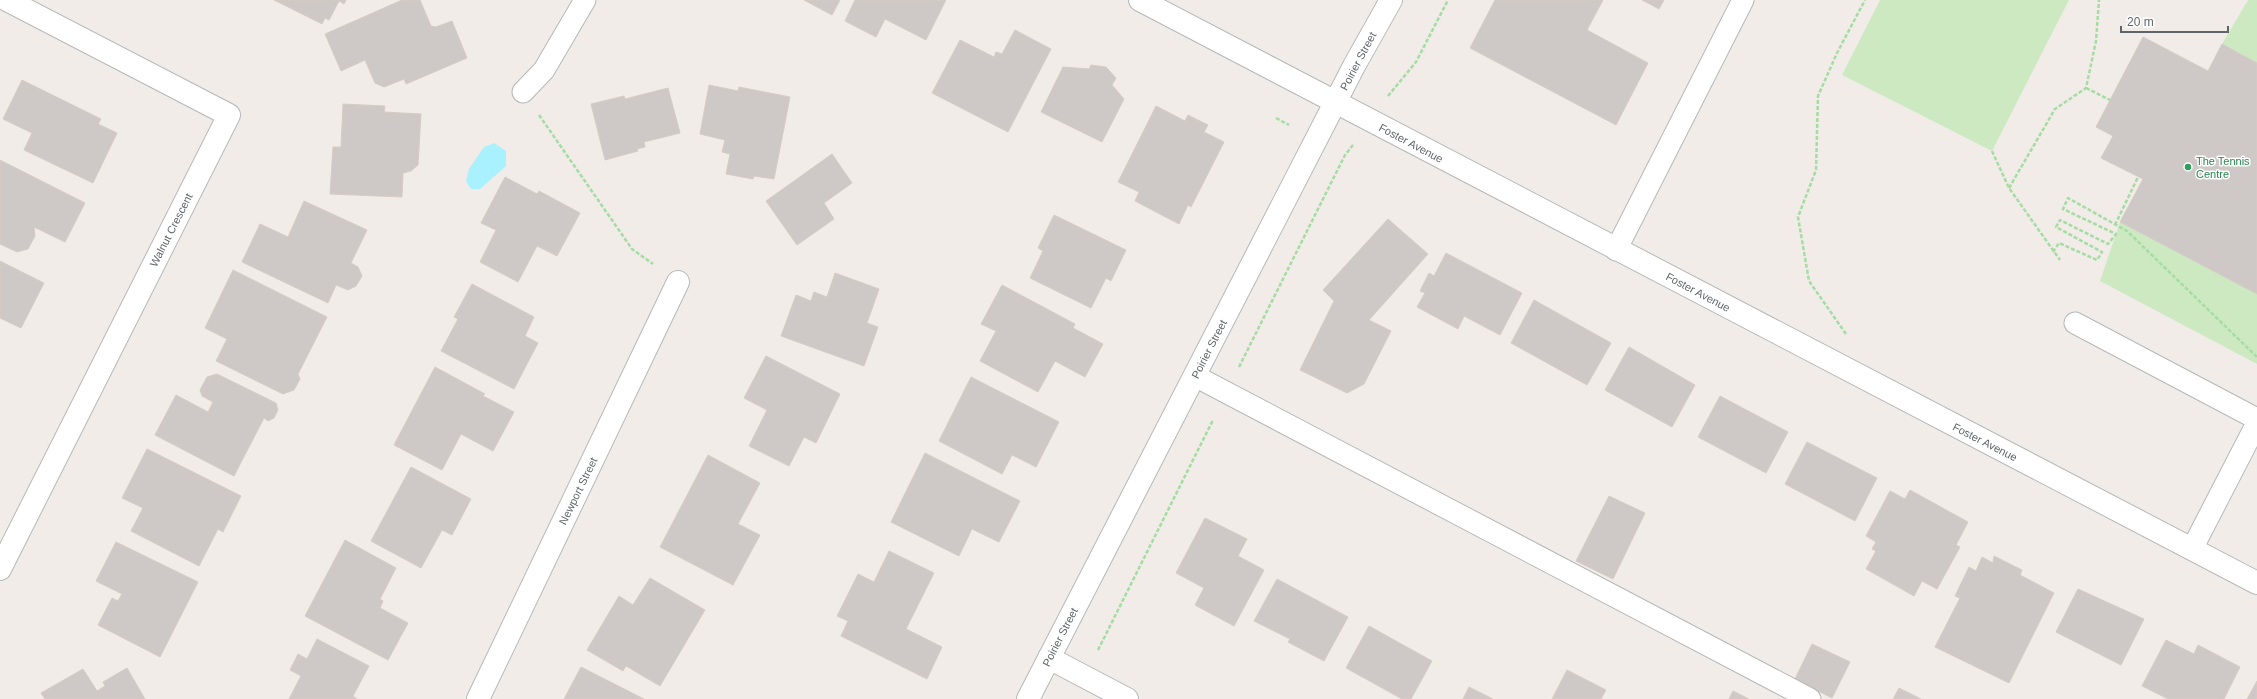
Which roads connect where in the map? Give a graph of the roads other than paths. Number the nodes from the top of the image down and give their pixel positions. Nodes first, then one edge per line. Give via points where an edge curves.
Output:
1 (6, 0) edge
2 (585, 0) edge
3 (1140, 0) edge
4 (1391, 0) edge
5 (1743, 0) edge
6 (523, 92) road end
7 (1336, 103) junction
8 (1616, 250) junction
9 (678, 282) road end
10 (2075, 323) dead end
11 (1195, 376) junction
12 (2257, 419) edge
13 (2257, 423) edge
14 (2192, 549) junction
15 (0, 569) edge
16 (2257, 583) edge
17 (1049, 658) junction
18 (478, 699) edge
19 (1028, 699) edge
20 (1127, 699) edge
21 (1810, 699) edge

1 - 15 street, Walnut Crescent via 229,115
2 - 6 lane via 544,70
3 - 7 street, Foster Avenue
4 - 7 street, Poirier Street
5 - 8 lane
7 - 8 street, Foster Avenue
7 - 11 street, Poirier Street
8 - 14 street, Foster Avenue
9 - 18 street, Newport Street
10 - 12 lane
11 - 17 street, Poirier Street
11 - 21 lane
13 - 14 lane
14 - 16 street, Foster Avenue
17 - 19 street, Poirier Street
17 - 20 street

